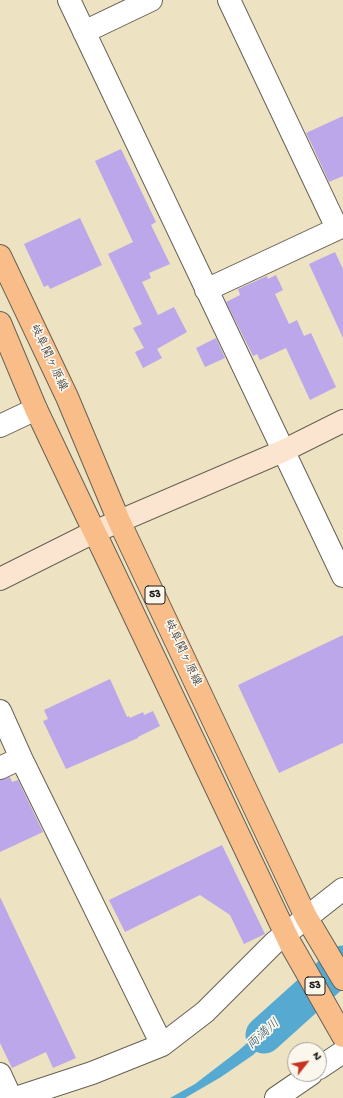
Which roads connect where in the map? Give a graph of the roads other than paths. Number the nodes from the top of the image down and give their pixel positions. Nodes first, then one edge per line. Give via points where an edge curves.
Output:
1 (69, 0) edge
2 (151, 0) edge
3 (229, 0) edge
4 (84, 32) junction
5 (340, 227) edge
6 (0, 256) edge
7 (206, 290) junction
8 (0, 323) edge
9 (36, 408) junction
10 (343, 421) edge
11 (0, 426) edge
12 (283, 451) junction
13 (120, 521) junction
14 (94, 532) junction
15 (343, 576) edge
16 (0, 579) edge
17 (0, 711) edge
18 (21, 758) junction
19 (0, 768) edge
20 (343, 889) edge
21 (311, 924) junction
22 (288, 938) junction
23 (343, 980) edge
24 (342, 1033) edge
25 (162, 1045) junction
26 (343, 1052) edge
27 (327, 1063) edge
28 (0, 1074) edge
29 (299, 1082) edge
30 (11, 1098) edge
31 (16, 1098) edge
32 (276, 1098) edge

1 - 4 street
2 - 4 street
3 - 5 street
4 - 7 street
5 - 7 street
6 - 13 main road, 岐阜関ヶ原線 / 53 via 67,397
7 - 12 street
8 - 9 main road, 53
9 - 11 street
9 - 14 main road, 53
10 - 12 street
12 - 13 street
12 - 15 street
13 - 14 street
13 - 21 main road, 岐阜関ヶ原線 / 53
14 - 16 street
14 - 22 main road, 53
17 - 18 street
18 - 19 street
18 - 25 street
20 - 21 street
21 - 22 street
21 - 23 main road, 岐阜関ヶ原線 / 53
22 - 24 main road, 53
22 - 25 street via 274,943 205,1012
25 - 31 street via 92,1073
26 - 27 street
28 - 30 street
29 - 32 street

